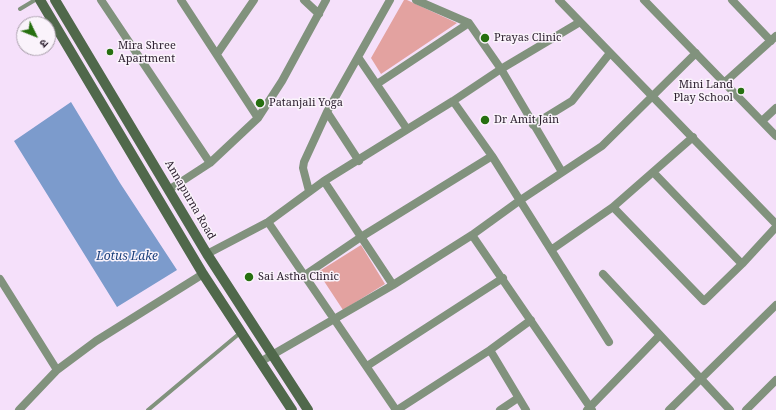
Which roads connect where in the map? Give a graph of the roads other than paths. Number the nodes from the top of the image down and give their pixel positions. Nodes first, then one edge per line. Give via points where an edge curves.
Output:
1 (35, 0) edge
2 (40, 0) edge
3 (55, 0) edge
4 (101, 0) edge
5 (182, 0) edge
6 (254, 0) edge
7 (304, 0) edge
8 (326, 0) edge
9 (390, 0) edge
10 (416, 0) edge
11 (559, 0) edge
12 (644, 0) edge
13 (732, 0) edge
14 (20, 9) dead end
15 (319, 14) junction
16 (580, 22) junction
17 (469, 24) junction
18 (774, 39) edge
19 (610, 53) junction
20 (696, 53) junction
21 (218, 54) junction
22 (358, 57) junction
23 (501, 70) junction
24 (724, 83) junction
25 (377, 84) junction
26 (652, 97) junction
27 (453, 101) junction
28 (776, 108) edge
29 (327, 112) junction
30 (258, 118) junction
31 (762, 121) junction
32 (533, 125) junction
33 (407, 129) junction
34 (776, 136) edge
35 (693, 137) junction
36 (492, 156) junction
37 (359, 161) junction
38 (210, 163) junction
39 (562, 172) junction
40 (653, 172) junction
41 (324, 181) junction
42 (170, 189) junction
43 (309, 191) junction
44 (520, 201) junction
45 (613, 207) junction
46 (268, 222) junction
47 (776, 224) edge
48 (776, 227) edge
49 (472, 235) junction
50 (361, 237) junction
51 (551, 250) junction
52 (207, 254) junction
53 (742, 264) junction
54 (203, 274) junction
55 (602, 274) dead end
56 (305, 275) junction
57 (0, 278) edge
58 (502, 278) junction
59 (393, 285) junction
60 (776, 305) edge
61 (334, 320) junction
62 (531, 320) junction
63 (241, 332) junction
64 (659, 336) junction
65 (610, 342) dead end
66 (490, 350) junction
67 (272, 354) junction
68 (260, 362) junction
69 (367, 366) junction
70 (57, 370) junction
71 (700, 379) junction
72 (776, 381) edge
73 (518, 398) junction
74 (590, 409) edge
75 (20, 410) edge
76 (148, 410) edge
77 (292, 410) edge
78 (308, 410) edge
79 (396, 410) edge
80 (500, 410) edge
81 (526, 410) edge
82 (669, 410) edge
83 (730, 410) edge
84 (746, 410) edge

1 - 14 lane
2 - 54 main road
3 - 42 main road, Annapurna Road
4 - 38 street
5 - 21 street
6 - 21 street
7 - 15 street
8 - 15 street
9 - 22 street
10 - 17 street
11 - 16 street
12 - 20 street
13 - 18 street
15 - 30 street
16 - 19 street
16 - 23 street
17 - 23 street
17 - 25 street
18 - 24 street
19 - 26 street
19 - 32 street via 572,101
20 - 24 street
20 - 26 street
21 - 30 street
22 - 25 street
22 - 29 street
23 - 27 street
23 - 32 street
24 - 31 street
25 - 33 street
26 - 35 street
26 - 39 street via 602,146
27 - 33 street
27 - 36 street
28 - 31 street
29 - 37 street
29 - 43 street via 304,162 303,168
30 - 38 street
31 - 34 street
32 - 39 street
33 - 37 street
35 - 40 street
35 - 47 street
36 - 44 street
36 - 50 street
37 - 41 street
38 - 42 street
39 - 44 street
40 - 45 street
40 - 53 street
41 - 43 street
41 - 50 street
42 - 52 main road, Annapurna Road
43 - 46 street
44 - 49 street
44 - 51 street
45 - 51 street
45 - 53 street via 704,301
46 - 52 street
46 - 56 street
48 - 53 street
49 - 58 street
49 - 59 street
50 - 56 street
50 - 59 street
51 - 65 street
52 - 67 main road, Annapurna Road
54 - 63 main road
54 - 70 street via 96,341
55 - 64 street
56 - 61 street
57 - 70 street
58 - 62 street
58 - 69 street
59 - 61 street
60 - 71 street
61 - 67 street
61 - 69 street
62 - 66 street
62 - 74 street
63 - 68 main road
63 - 76 lane
64 - 71 street
64 - 74 street
66 - 73 street
66 - 79 street
67 - 68 street
67 - 78 main road, Annapurna Road
68 - 77 main road
69 - 79 street
70 - 75 street
71 - 82 street
71 - 83 street
72 - 84 street
73 - 80 street
73 - 81 street

